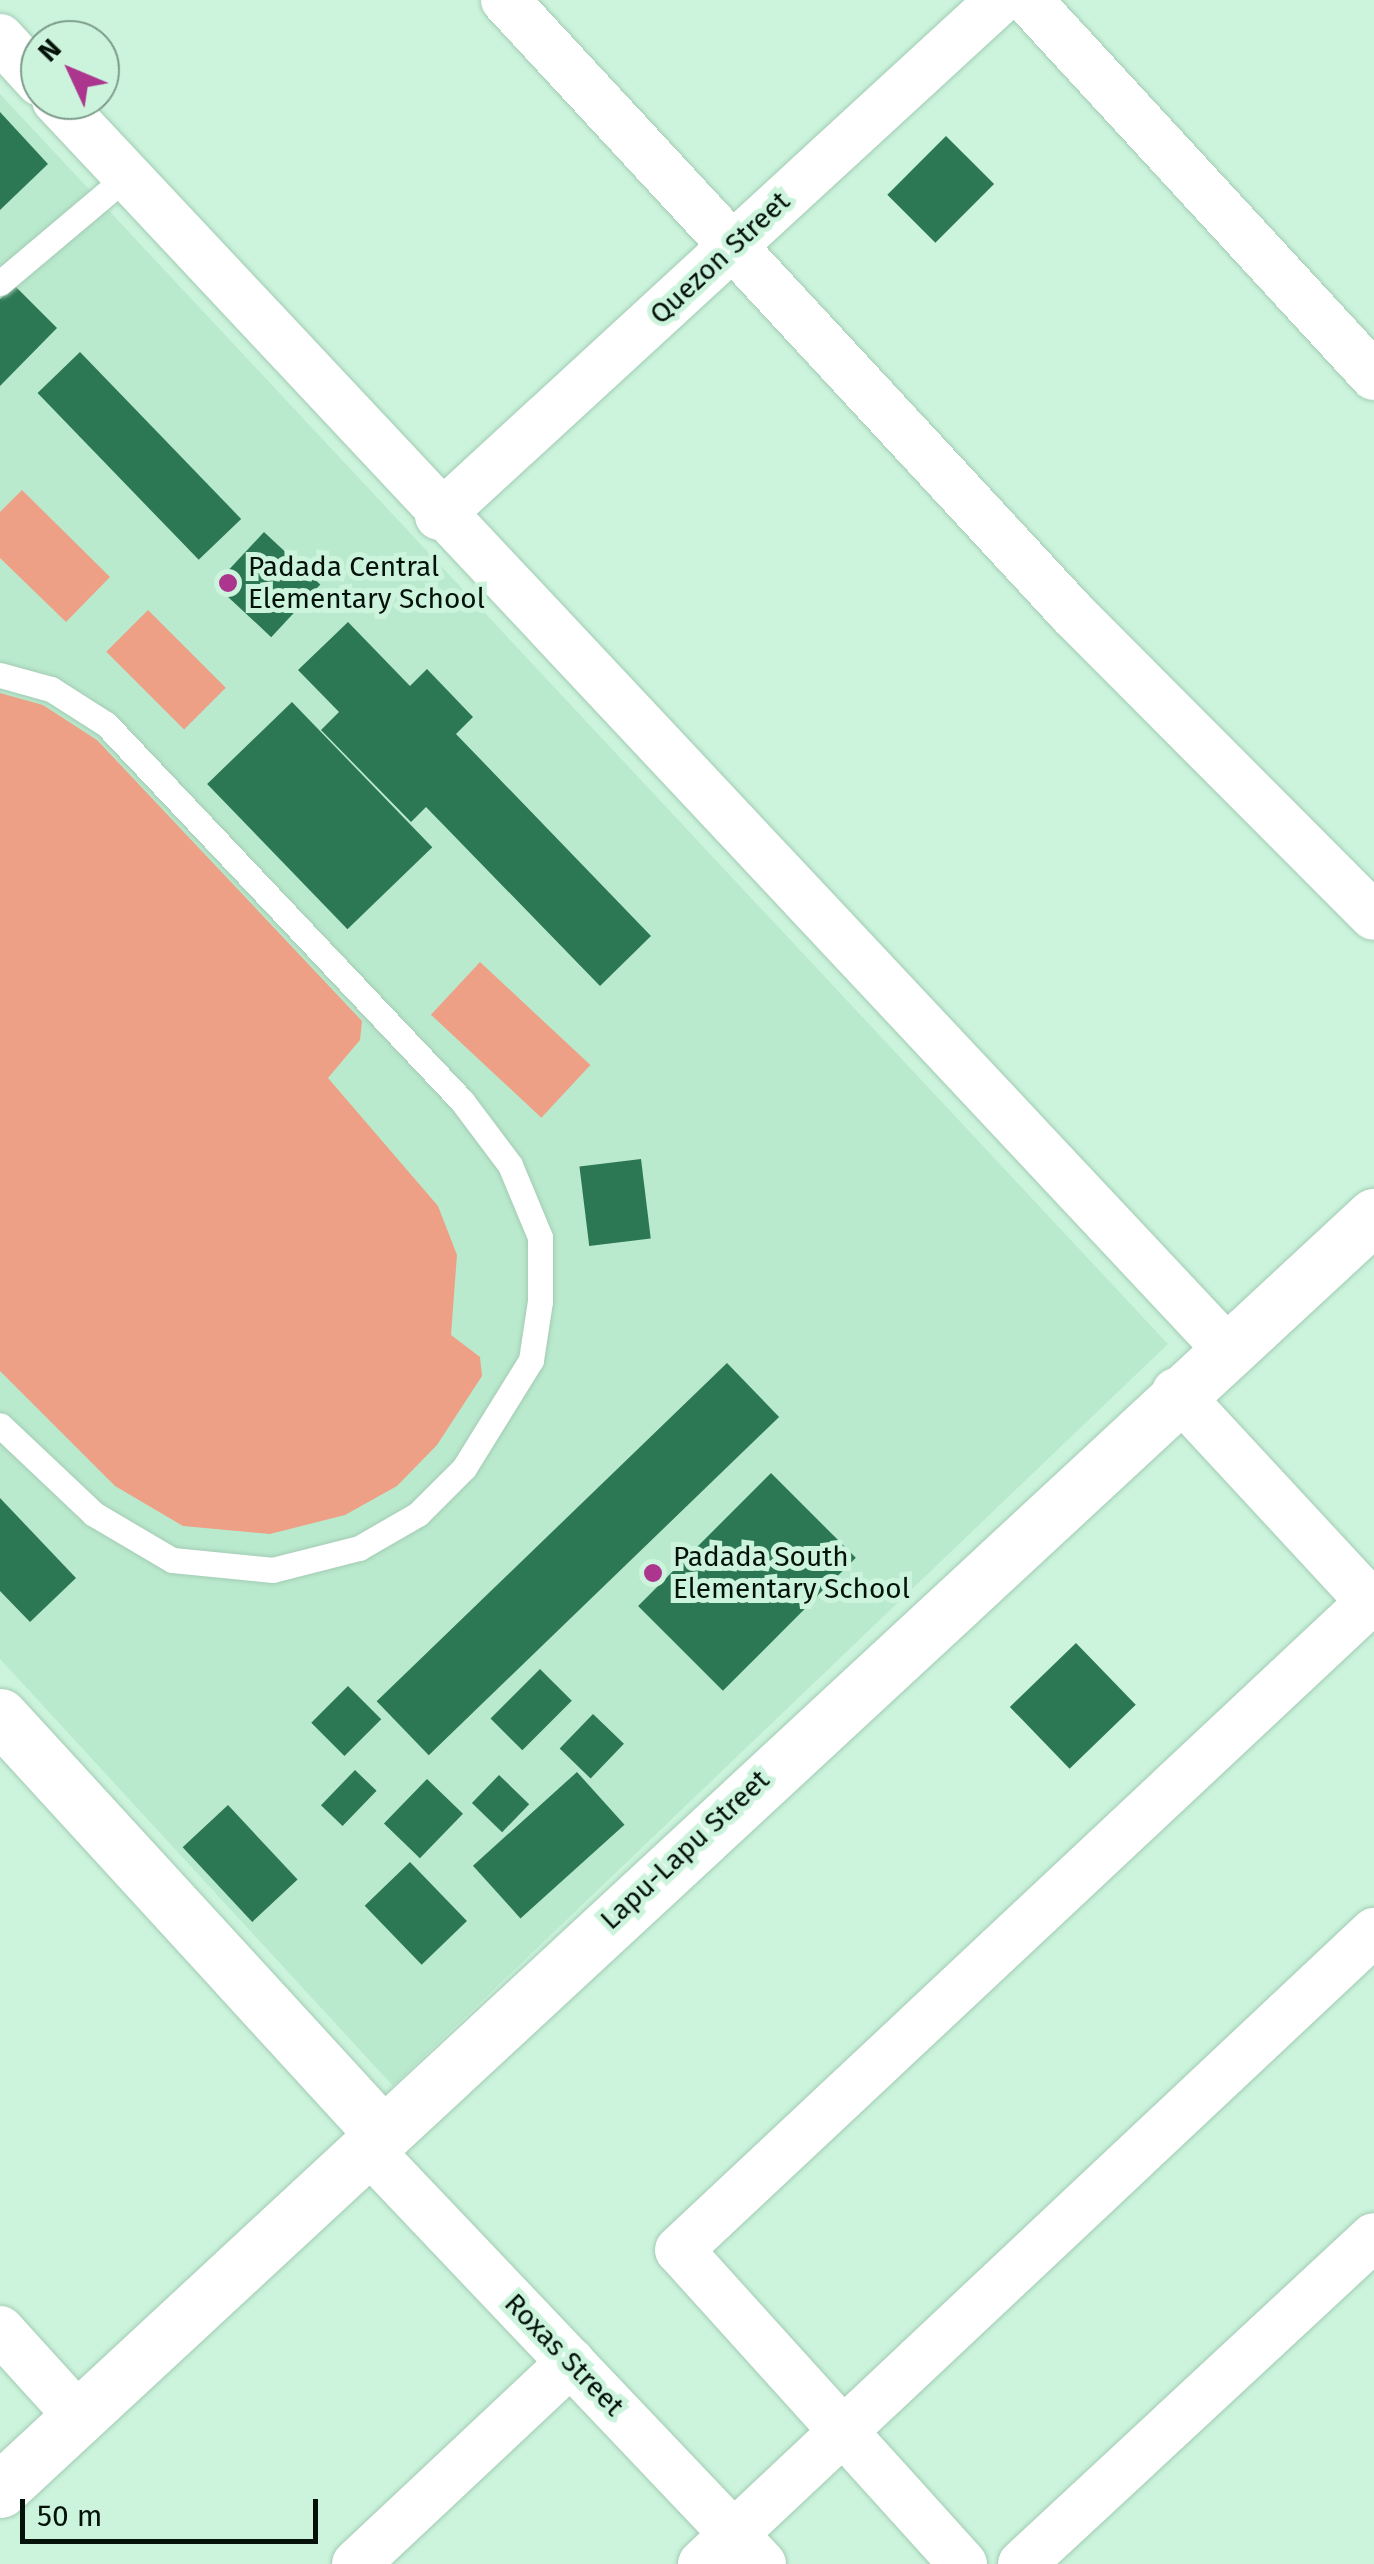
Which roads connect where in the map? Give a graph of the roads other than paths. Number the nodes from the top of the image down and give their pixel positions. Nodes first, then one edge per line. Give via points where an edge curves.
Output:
1 (505, 0) edge
2 (1000, 0) edge
3 (1028, 0) edge
4 (0, 38) edge
5 (20, 60) edge
6 (74, 120) edge
7 (126, 177) junction
8 (732, 247) junction
9 (0, 283) edge
10 (1374, 376) edge
11 (440, 516) junction
12 (0, 675) edge
13 (1374, 916) edge
14 (1374, 1216) edge
15 (1224, 1346) junction
16 (1176, 1392) junction
17 (0, 1425) edge
18 (1372, 1604) edge
19 (0, 1716) edge
20 (1374, 1932) edge
21 (374, 2140) junction
22 (1374, 2237) edge
23 (0, 2330) edge
24 (571, 2362) junction
25 (80, 2416) junction
26 (840, 2429) junction
27 (0, 2490) edge
28 (733, 2554) edge
29 (356, 2564) edge
30 (964, 2564) edge
31 (1022, 2564) edge

1 - 8 street
2 - 8 street, Quezon Street
3 - 10 street
4 - 5 street
6 - 7 street
7 - 9 lane
7 - 11 street
8 - 11 street, Quezon Street
8 - 13 street via 1074,614
11 - 15 street
12 - 17 lane via 51,689 106,724 462,1101 510,1165 540,1237 531,1360 464,1468 418,1514 359,1548 272,1570 172,1560 94,1514
14 - 15 street, Lapu-Lapu Street
15 - 16 street, Lapu-Lapu Street
16 - 18 street
16 - 21 street, Lapu-Lapu Street
18 - 26 street via 679,2250
19 - 21 street, Roxas Street
20 - 26 street
21 - 24 street, Roxas Street
21 - 25 street, Lapu-Lapu Street
22 - 31 street
23 - 25 street
24 - 28 street, Roxas Street
24 - 29 street
25 - 27 street, Lapu-Lapu Street
26 - 28 street
26 - 30 street

